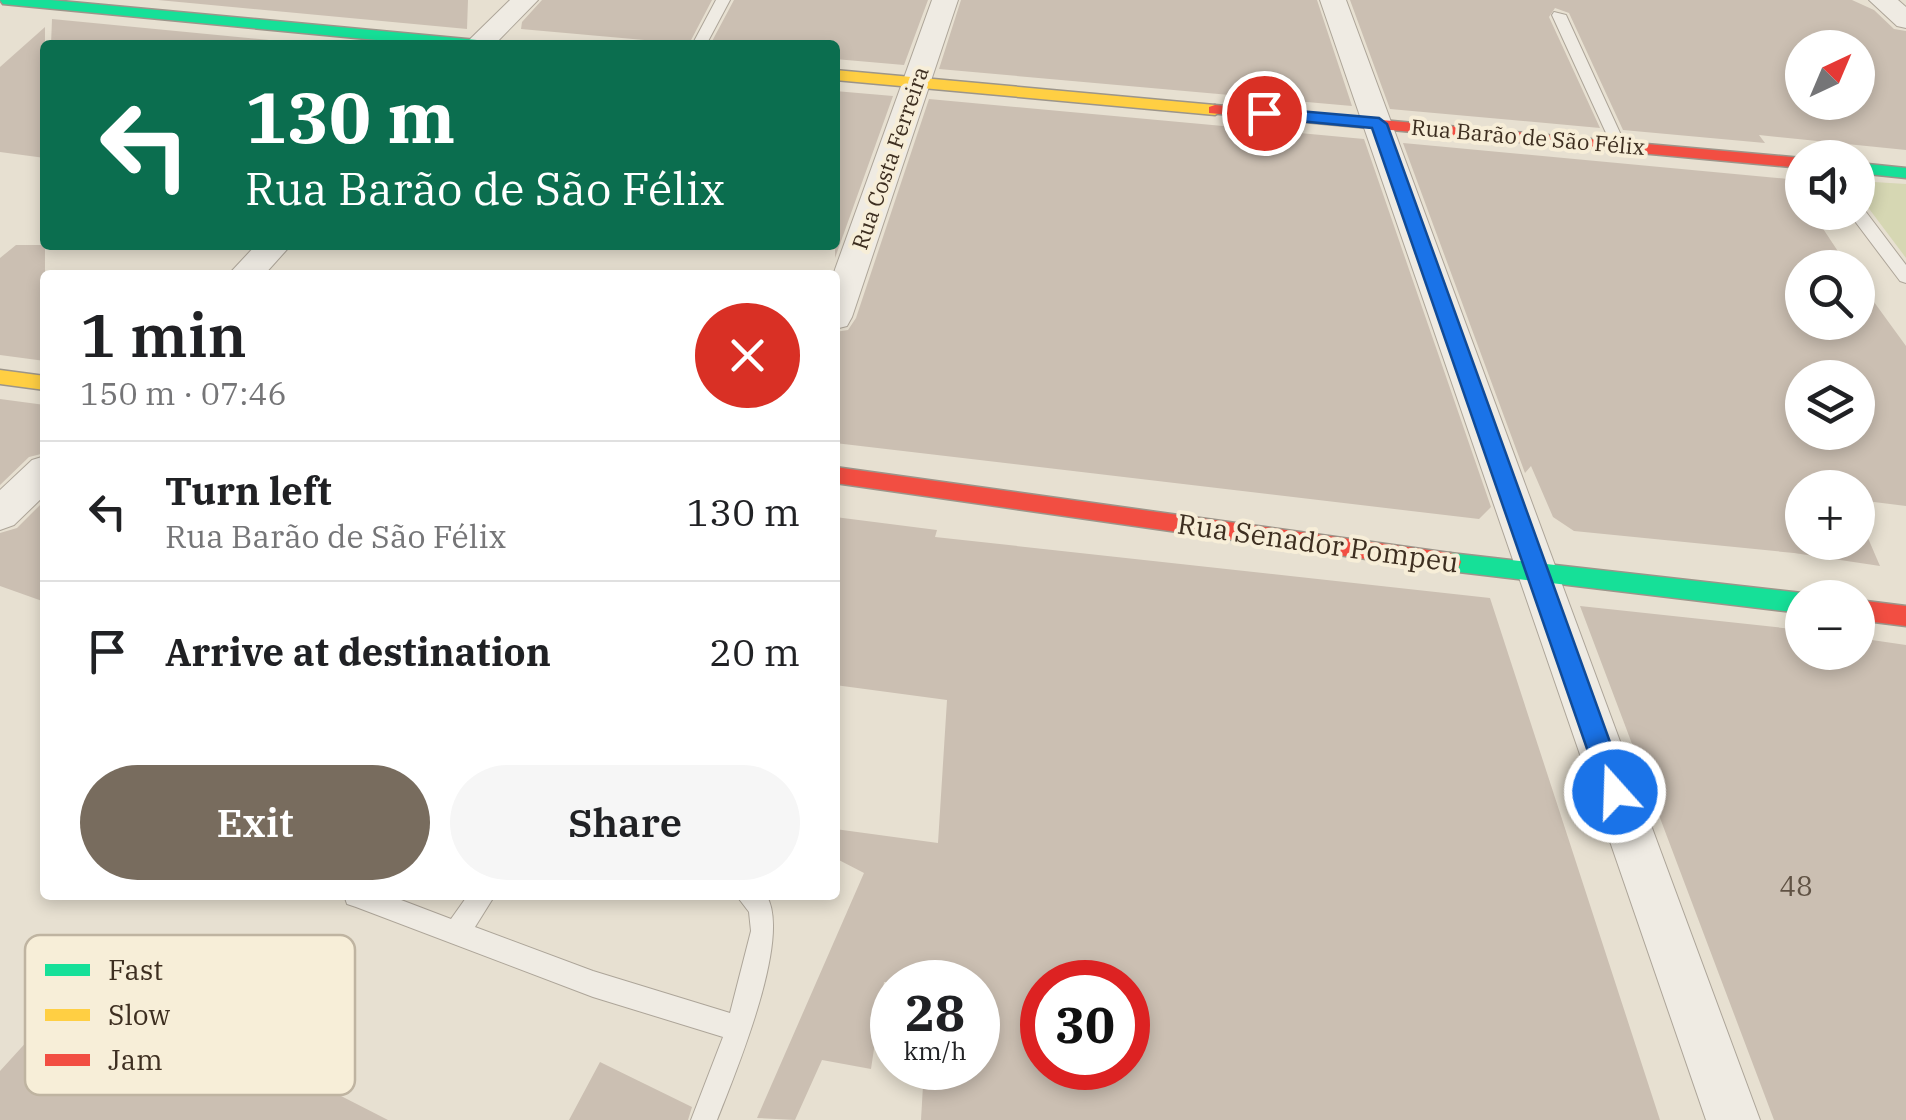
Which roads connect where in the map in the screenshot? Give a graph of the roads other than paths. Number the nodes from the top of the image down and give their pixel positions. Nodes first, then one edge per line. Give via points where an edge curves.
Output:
1 (3, 0) edge
2 (526, 0) edge
3 (722, 0) edge
4 (945, 0) edge
5 (1333, 0) edge
6 (1882, 0) edge
7 (1559, 16) dead end
8 (1906, 20) edge
9 (425, 40) edge
10 (483, 40) edge
11 (701, 40) edge
12 (840, 75) edge
13 (916, 82) junction
14 (1379, 124) junction
15 (1619, 146) junction
16 (1785, 161) edge
17 (1875, 170) edge
18 (1906, 174) edge
19 (1871, 230) edge
20 (270, 250) edge
21 (249, 270) edge
22 (1906, 277) edge
23 (840, 302) edge
24 (0, 377) edge
25 (40, 382) edge
26 (40, 475) edge
27 (840, 476) edge
28 (0, 514) edge
29 (1536, 574) junction
30 (1785, 601) edge
31 (1875, 612) edge
32 (1906, 616) edge
33 (369, 900) edge
34 (480, 900) edge
35 (753, 900) edge
36 (456, 933) junction
37 (740, 1028) junction
38 (704, 1120) edge
39 (1733, 1120) edge

1 - 9 street
2 - 10 street
3 - 11 lane
4 - 13 street, Rua Costa Ferreira
5 - 14 street
6 - 8 street
7 - 15 lane
12 - 13 street, Rua Barão de São Félix
13 - 14 street, Rua Barão de São Félix
13 - 23 street, Rua Costa Ferreira
14 - 15 street, Rua Barão de São Félix
14 - 29 street
15 - 16 street, Rua Barão de São Félix
17 - 18 street
19 - 22 lane
20 - 21 street
24 - 25 street
26 - 28 street
27 - 29 street, Rua Senador Pompeu
29 - 30 street, Rua Senador Pompeu
29 - 39 street
31 - 32 street
33 - 36 lane
34 - 36 lane
35 - 37 lane via 763,931
36 - 37 lane via 592,984
37 - 38 lane

